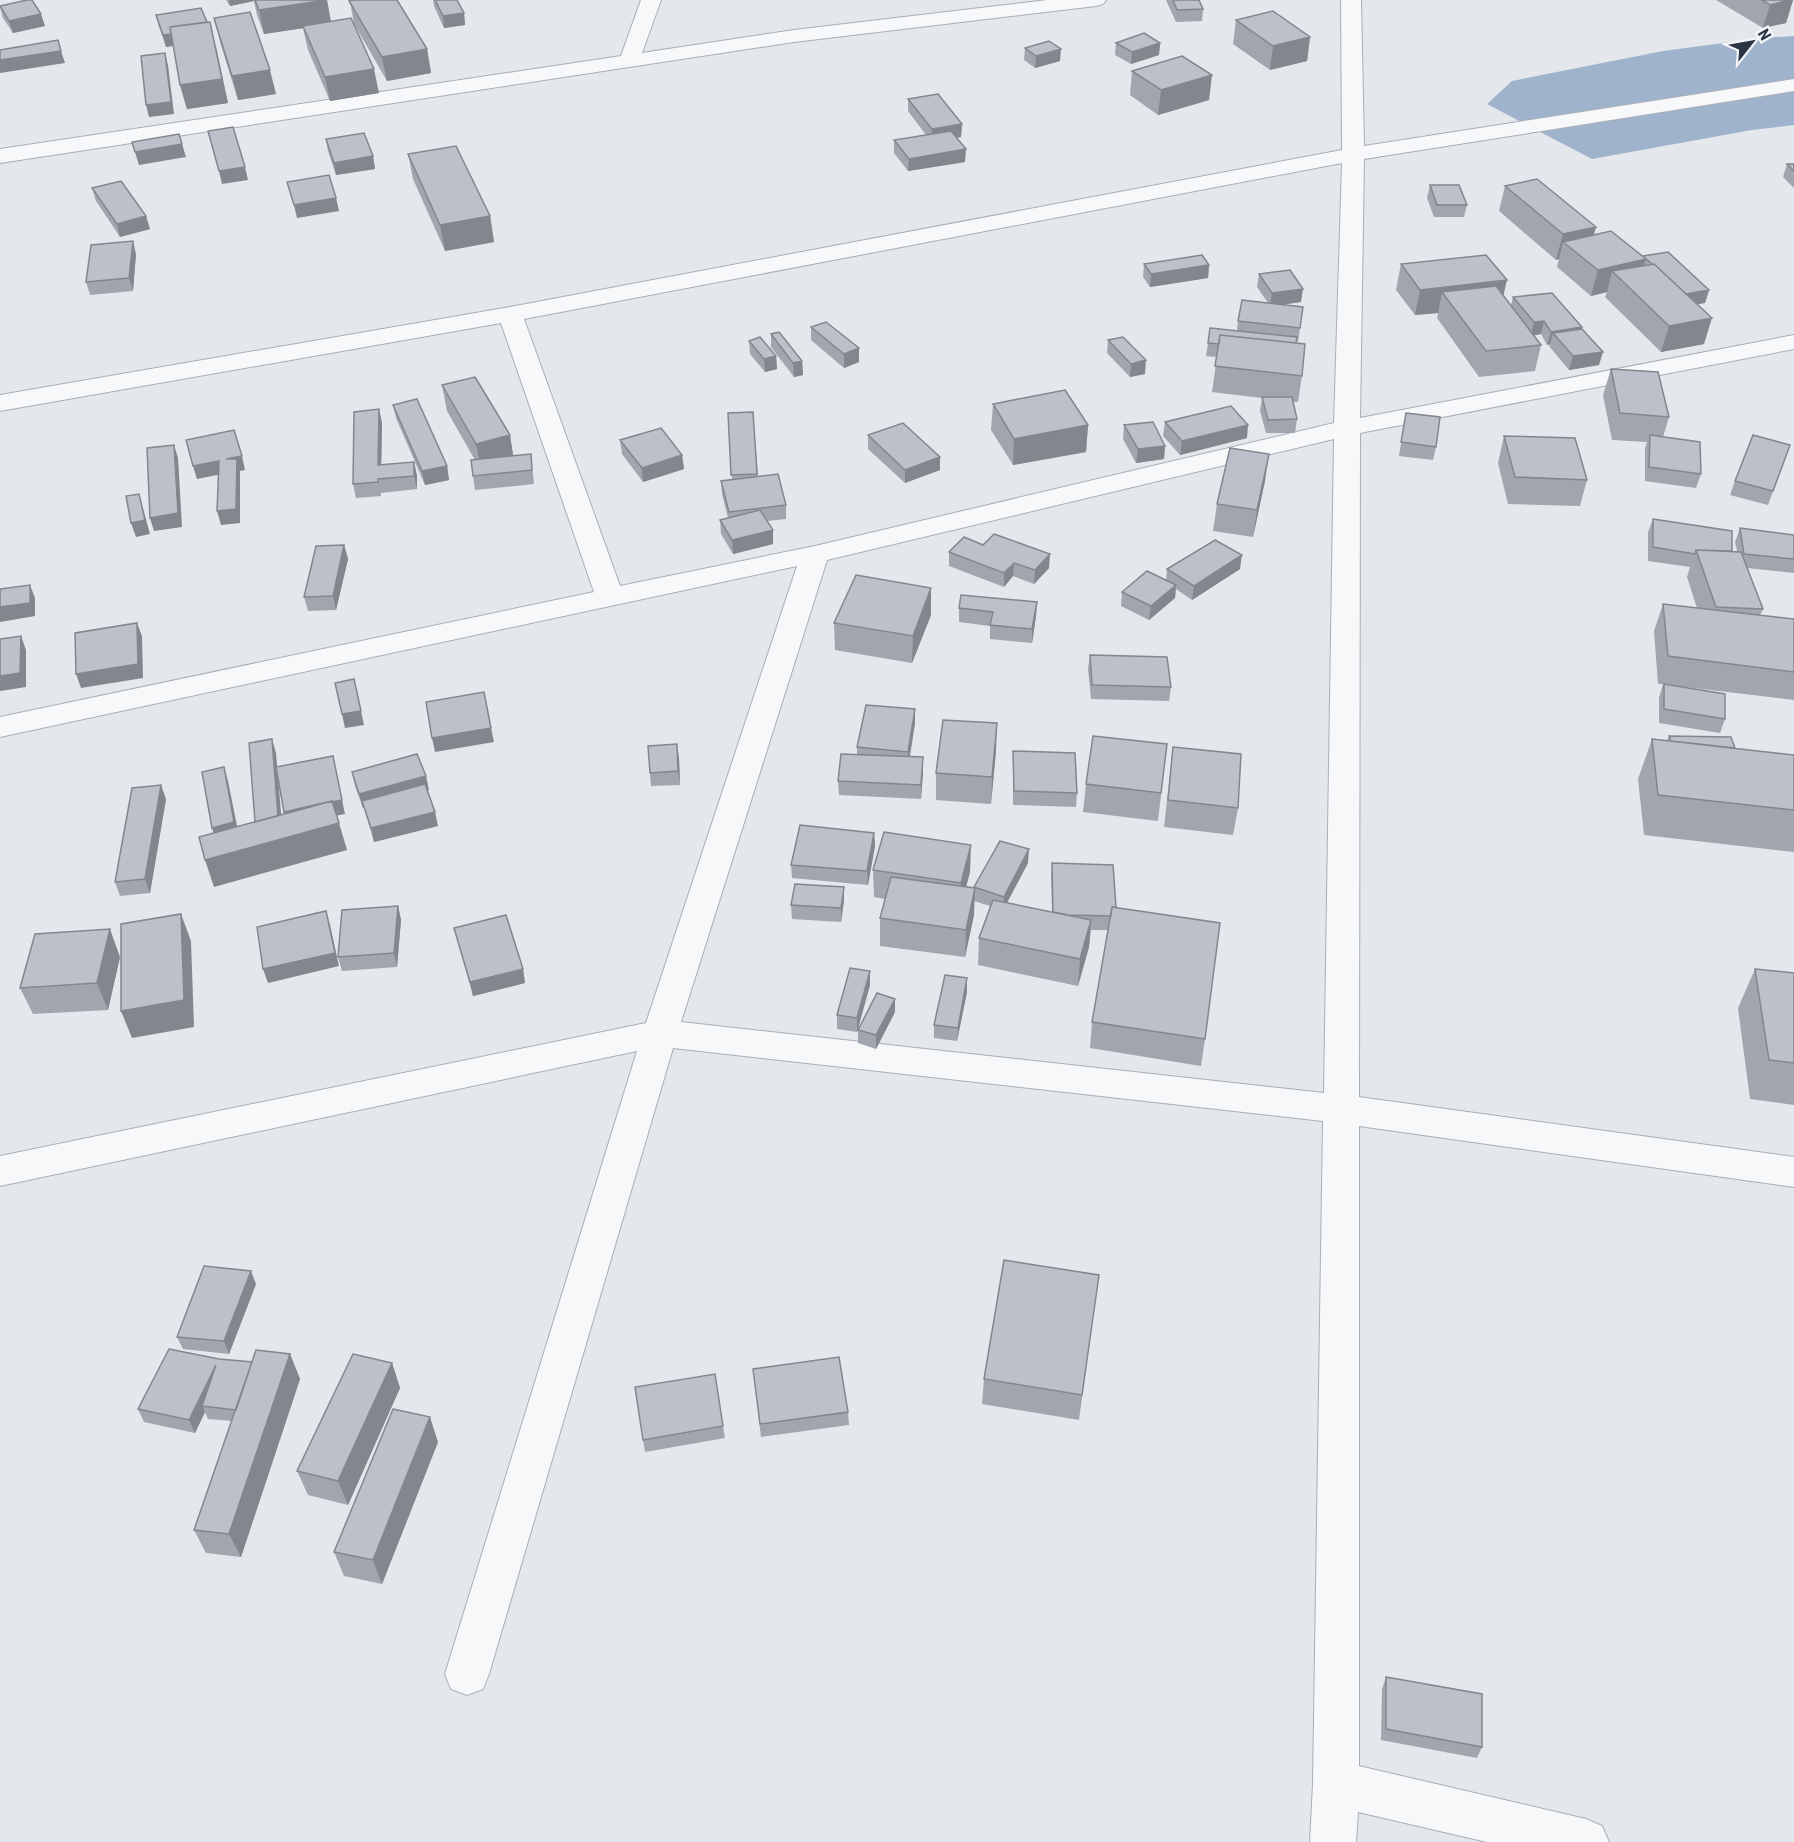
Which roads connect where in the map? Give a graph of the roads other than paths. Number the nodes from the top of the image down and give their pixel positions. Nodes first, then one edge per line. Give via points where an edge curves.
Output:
1 (651, 0) edge
2 (1096, 0) edge
3 (1351, 0) edge
4 (980, 7) edge
5 (629, 61) junction
6 (1794, 85) edge
7 (1353, 154) junction
8 (0, 156) edge
9 (510, 314) junction
10 (1794, 343) edge
11 (0, 403) edge
12 (1347, 428) junction
13 (815, 554) junction
14 (610, 597) junction
15 (0, 727) edge
16 (660, 1033) junction
17 (1342, 1109) junction
18 (0, 1171) edge
19 (1794, 1172) edge
20 (467, 1674) dead end
21 (1336, 1784) junction
22 (1333, 1842) edge
23 (1586, 1842) edge

1 - 5 street
2 - 4 street
3 - 7 street
4 - 5 street
5 - 8 street
6 - 7 street
7 - 9 street
7 - 12 street
9 - 11 street
9 - 14 street
10 - 12 street
12 - 13 street
12 - 17 street
13 - 14 street
13 - 16 street
14 - 15 street
16 - 17 street
16 - 18 street
16 - 20 street
17 - 19 street
17 - 21 street
21 - 22 street
21 - 23 street

